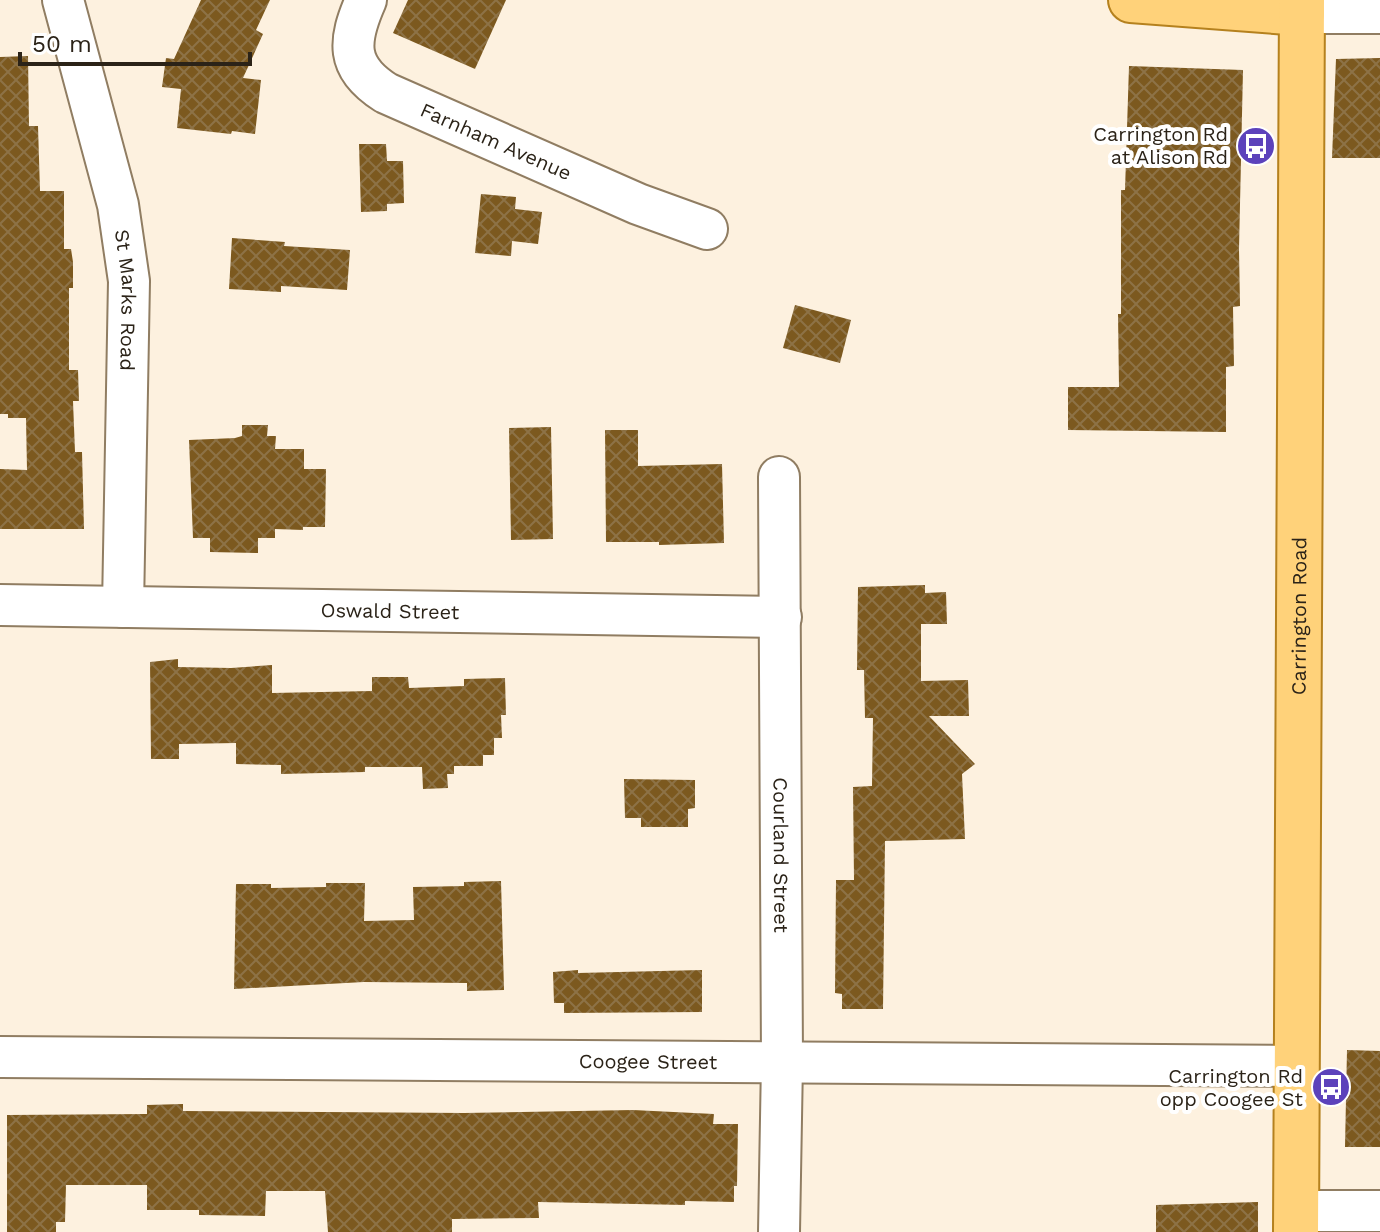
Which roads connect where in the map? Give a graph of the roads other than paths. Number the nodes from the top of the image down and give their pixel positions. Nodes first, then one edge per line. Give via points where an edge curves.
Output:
1 (63, 0) edge
2 (366, 0) edge
3 (1131, 0) edge
4 (1302, 6) edge
5 (1380, 13) edge
6 (707, 229) dead end
7 (779, 477) dead end
8 (0, 605) edge
9 (123, 607) junction
10 (781, 617) junction
11 (0, 1057) edge
12 (782, 1062) junction
13 (1298, 1066) junction
14 (1380, 1211) edge
15 (1296, 1221) edge
16 (779, 1232) edge

1 - 9 street, St Marks Road via 118,205 129,281
2 - 6 street, Farnham Avenue via 352,42 367,82 638,204
3 - 4 main road
4 - 5 street
4 - 13 main road, Carrington Road
7 - 10 street, Courland Street
8 - 9 street, Oswald Street
9 - 10 street, Oswald Street
10 - 12 street, Courland Street
11 - 12 street, Coogee Street
12 - 13 street, Coogee Street
12 - 16 street, Courland Street
13 - 15 main road, Carrington Road
14 - 15 street

